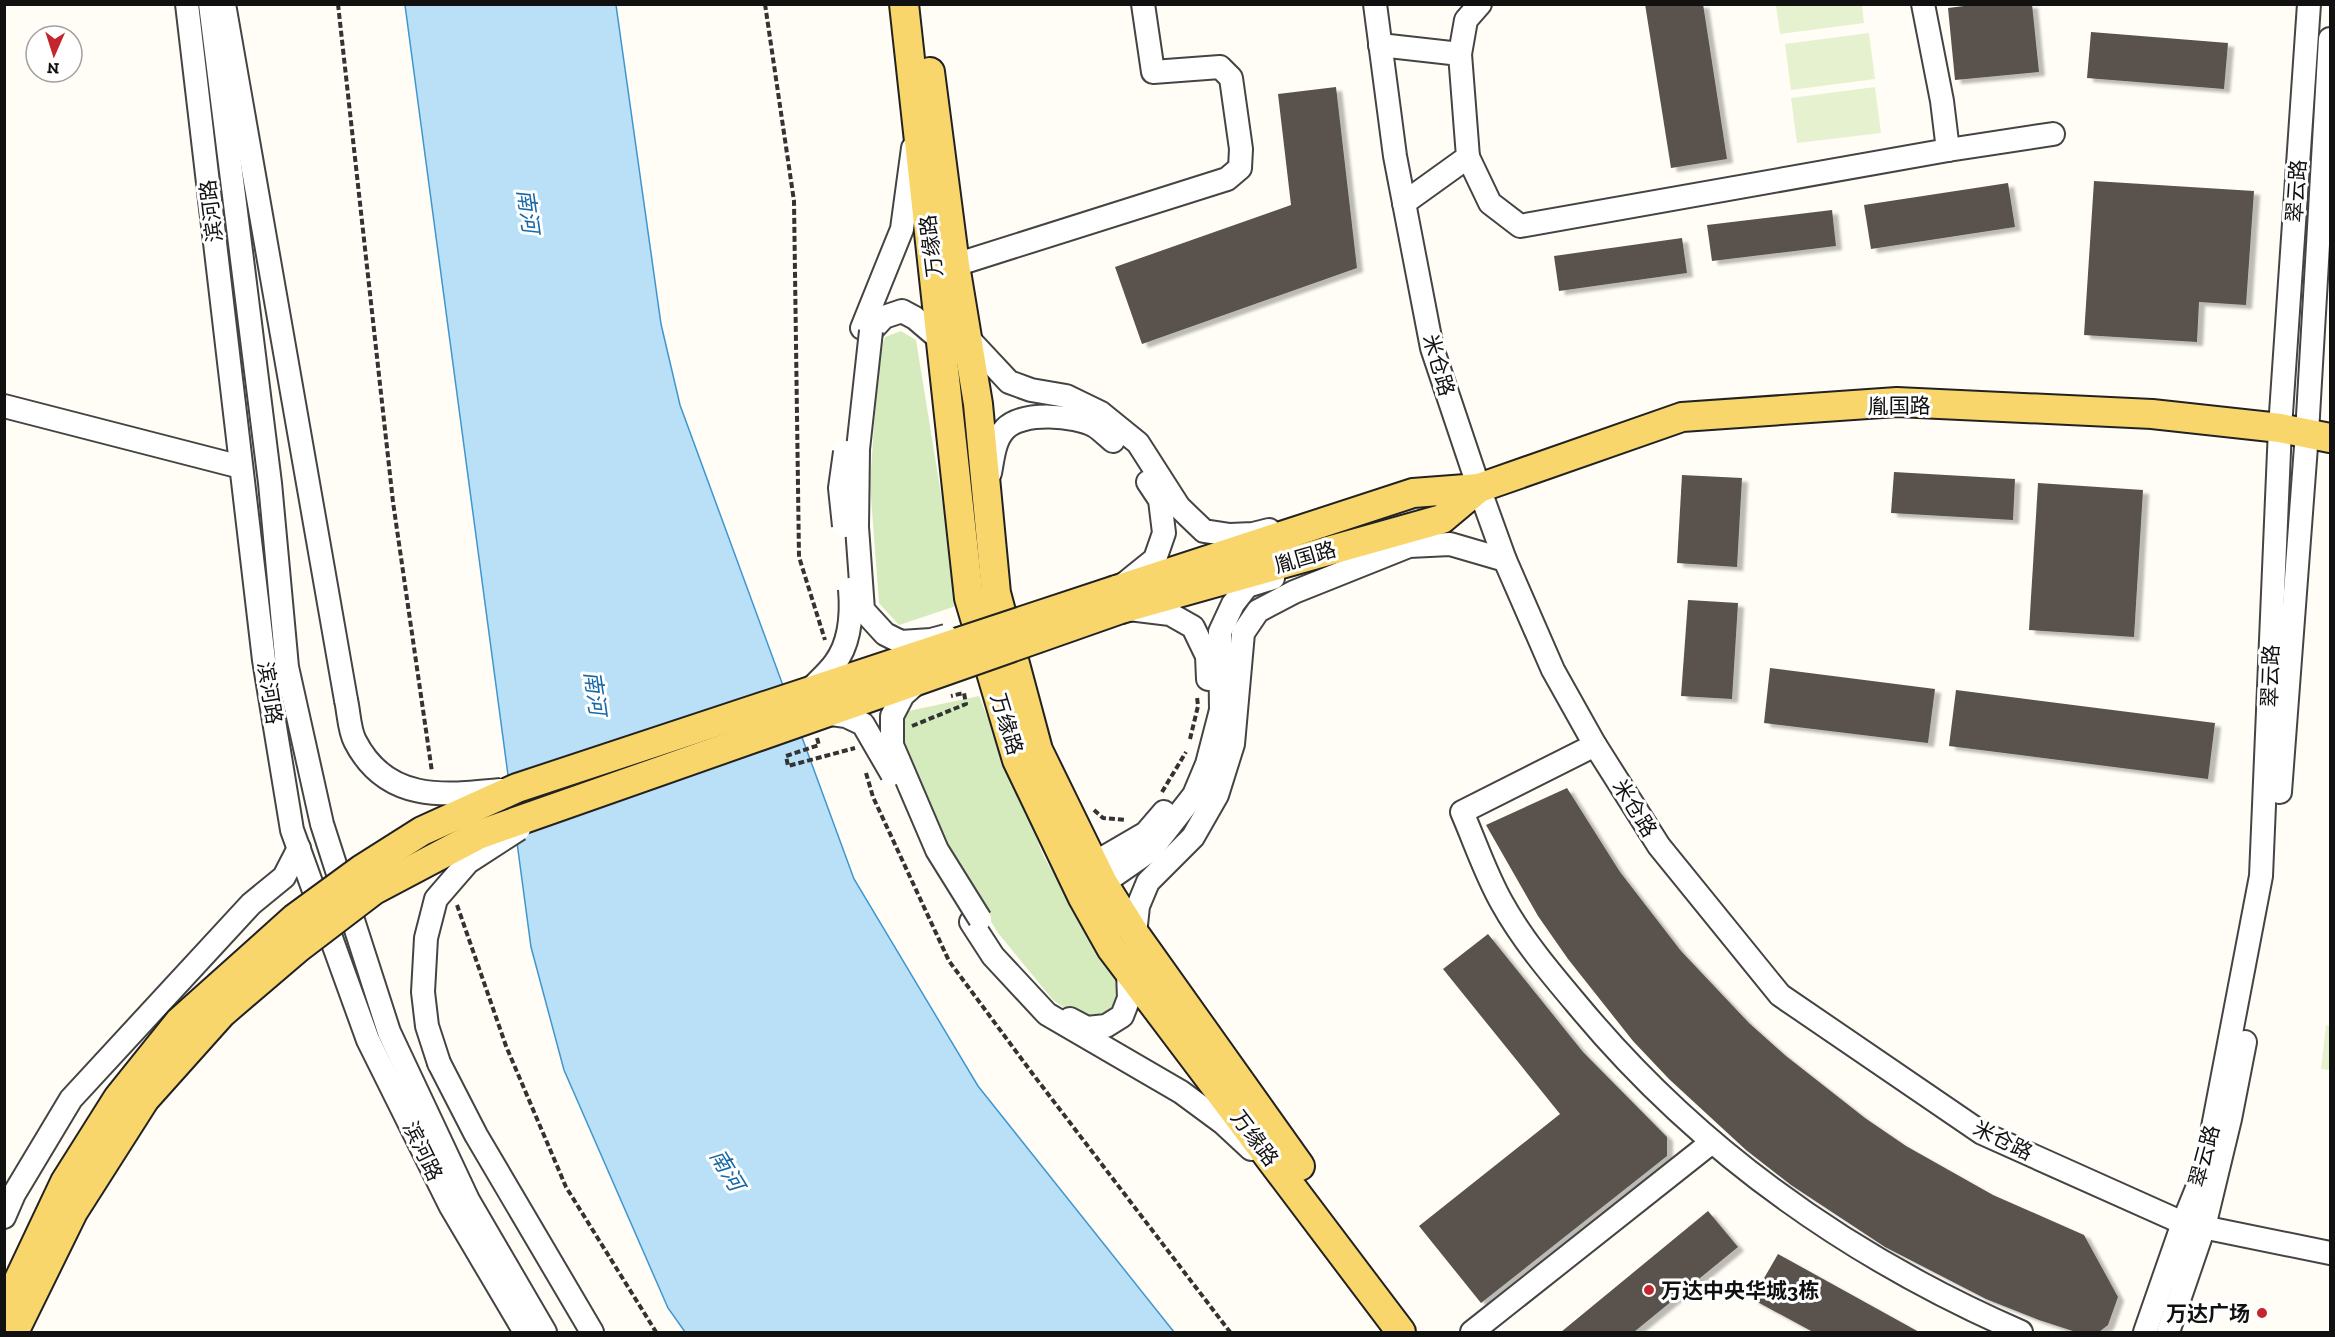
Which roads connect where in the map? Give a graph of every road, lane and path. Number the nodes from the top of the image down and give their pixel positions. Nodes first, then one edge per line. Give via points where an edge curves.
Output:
1 (187, 4) edge
2 (210, 4) edge
3 (224, 4) edge
4 (338, 4) edge
5 (904, 4) edge
6 (922, 4) edge
7 (1143, 4) edge
8 (1375, 4) edge
9 (1480, 4) edge
10 (1923, 4) edge
11 (2308, 4) edge
12 (2331, 39) edge
13 (2330, 44) edge
14 (1380, 45) junction
15 (1460, 54) junction
16 (916, 123) junction
17 (2053, 134) dead end
18 (1948, 150) junction
19 (1468, 157) junction
20 (1404, 203) junction
21 (955, 265) junction
22 (866, 330) junction
23 (954, 339) junction
24 (4, 406) edge
25 (2306, 433) edge
26 (240, 466) junction
27 (1479, 488) junction
28 (986, 489) junction
29 (1413, 493) junction
30 (1442, 519) junction
31 (1504, 560) junction
32 (1119, 599) junction
33 (924, 677) junction
34 (1197, 695) dead end
35 (815, 702) junction
36 (1595, 745) junction
37 (433, 780) dead end
38 (517, 788) junction
39 (1157, 800) dead end
40 (1088, 804) dead end
41 (562, 805) junction
42 (1131, 817) dead end
43 (299, 848) junction
44 (1088, 880) junction
45 (454, 894) dead end
46 (976, 921) junction
47 (1135, 934) junction
48 (1128, 971) junction
49 (1712, 1142) junction
50 (1296, 1192) junction
51 (4, 1217) edge
52 (2193, 1225) junction
53 (2331, 1253) edge
54 (12, 1324) edge
55 (525, 1332) edge
56 (545, 1332) edge
57 (592, 1332) edge
58 (656, 1332) edge
59 (1401, 1332) edge
60 (1421, 1332) edge
61 (1472, 1332) edge
62 (2021, 1332) edge
63 (2145, 1332) edge
64 (2168, 1332) edge

1 - 26 street, 滨河路
2 - 56 street, 滨河路 via 270,483 287,667 322,824 390,1032 468,1200
3 - 38 street, bridge via 354,740 374,768 396,784 425,794
4 - 37 path via 393,502
5 - 16 main road, 万缘路
6 - 21 main road, 万缘路
7 - 21 street via 1153,72 1220,67 1231,78 1240,168 1227,179
8 - 14 street, 米仓路
9 - 15 street via 1466,20
10 - 18 street
11 - 25 street, 翠云路
12 - 13 street, 翠云路
13 - 25 street, 翠云路
14 - 15 street
14 - 20 street, 米仓路
15 - 19 street
16 - 22 street via 902,229
16 - 23 main road, 万缘路
17 - 18 street
18 - 19 street via 1520,226 1490,203
19 - 20 street
20 - 27 street, 米仓路 via 1431,348
21 - 23 main road, 万缘路
22 - 23 street via 884,317 902,311
22 - 32 street, bridge via 856,526 862,610 885,634 901,642 931,640
22 - 35 street, bridge via 840,488 852,610 837,662
23 - 28 main road, 万缘路 via 978,404
23 - 29 street via 1009,382 1066,396 1101,413 1138,443 1179,507 1204,531 1253,534
23 - 44 main road, 万缘路 via 969,598 1017,760
24 - 26 street
25 - 27 main road, 胤国路 via 2152,414 1897,402 1682,417
25 - 52 street, 翠云路 via 2273,894 2230,1119
26 - 43 street, 滨河路 via 264,660 292,830
27 - 29 main road, 胤国路
27 - 30 main road, 胤国路
27 - 31 street, 米仓路
28 - 32 street via 996,442 1005,428 1020,419 1051,416 1094,425 1127,452 1160,500 1164,533 1155,559
28 - 44 main road, 万缘路 via 996,593 1038,750
29 - 32 main road, 胤国路
30 - 32 main road, 胤国路
30 - 44 street via 1402,536 1247,586 1220,632 1221,710 1207,764 1194,795 1151,850
31 - 36 street, 米仓路 via 1553,670
31 - 47 street via 1450,544 1409,546 1294,592 1258,611 1243,633 1233,744 1217,795 1193,837 1148,882 1138,906
32 - 33 main road, bridge
32 - 35 main road, bridge
32 - 44 street via 1170,614 1192,627 1207,656 1209,713 1194,763 1179,794 1146,833
33 - 35 main road, bridge
33 - 46 street, bridge via 903,695 892,716 892,745 938,850
34 - 39 path via 1186,754
35 - 38 main road, bridge
35 - 41 main road, bridge
35 - 46 street, bridge via 863,724 934,858
36 - 49 street via 1462,812 1502,903 1533,948 1601,1033
36 - 52 street, 米仓路 via 1659,846 1780,995 1982,1133
38 - 54 main road, bridge via 422,831 362,869 295,918 179,1022 118,1098 65,1182
40 - 42 path via 1103,818
41 - 54 main road, bridge via 477,835 374,890 222,1013 145,1099 73,1212
41 - 57 street, bridge via 468,862 436,899 426,938 423,992 427,1026 439,1063 476,1135
43 - 51 street via 284,878 251,904 71,1099
43 - 55 street, 滨河路 via 368,1040 451,1207
44 - 47 main road, 万缘路
44 - 48 main road, 万缘路 via 1111,948
45 - 58 path via 506,1046 566,1187
46 - 48 street via 1059,1015 1087,1028 1106,1026 1122,1016 1129,998
46 - 50 street via 993,956 1047,1014 1181,1092 1223,1123
47 - 60 main road, 万缘路
48 - 50 main road, 万缘路
49 - 61 street
49 - 62 street via 1759,1181 1848,1243 1934,1292
50 - 59 main road, 万缘路
52 - 53 street, 米仓路
52 - 63 street, 翠云路
52 - 64 street, 翠云路

